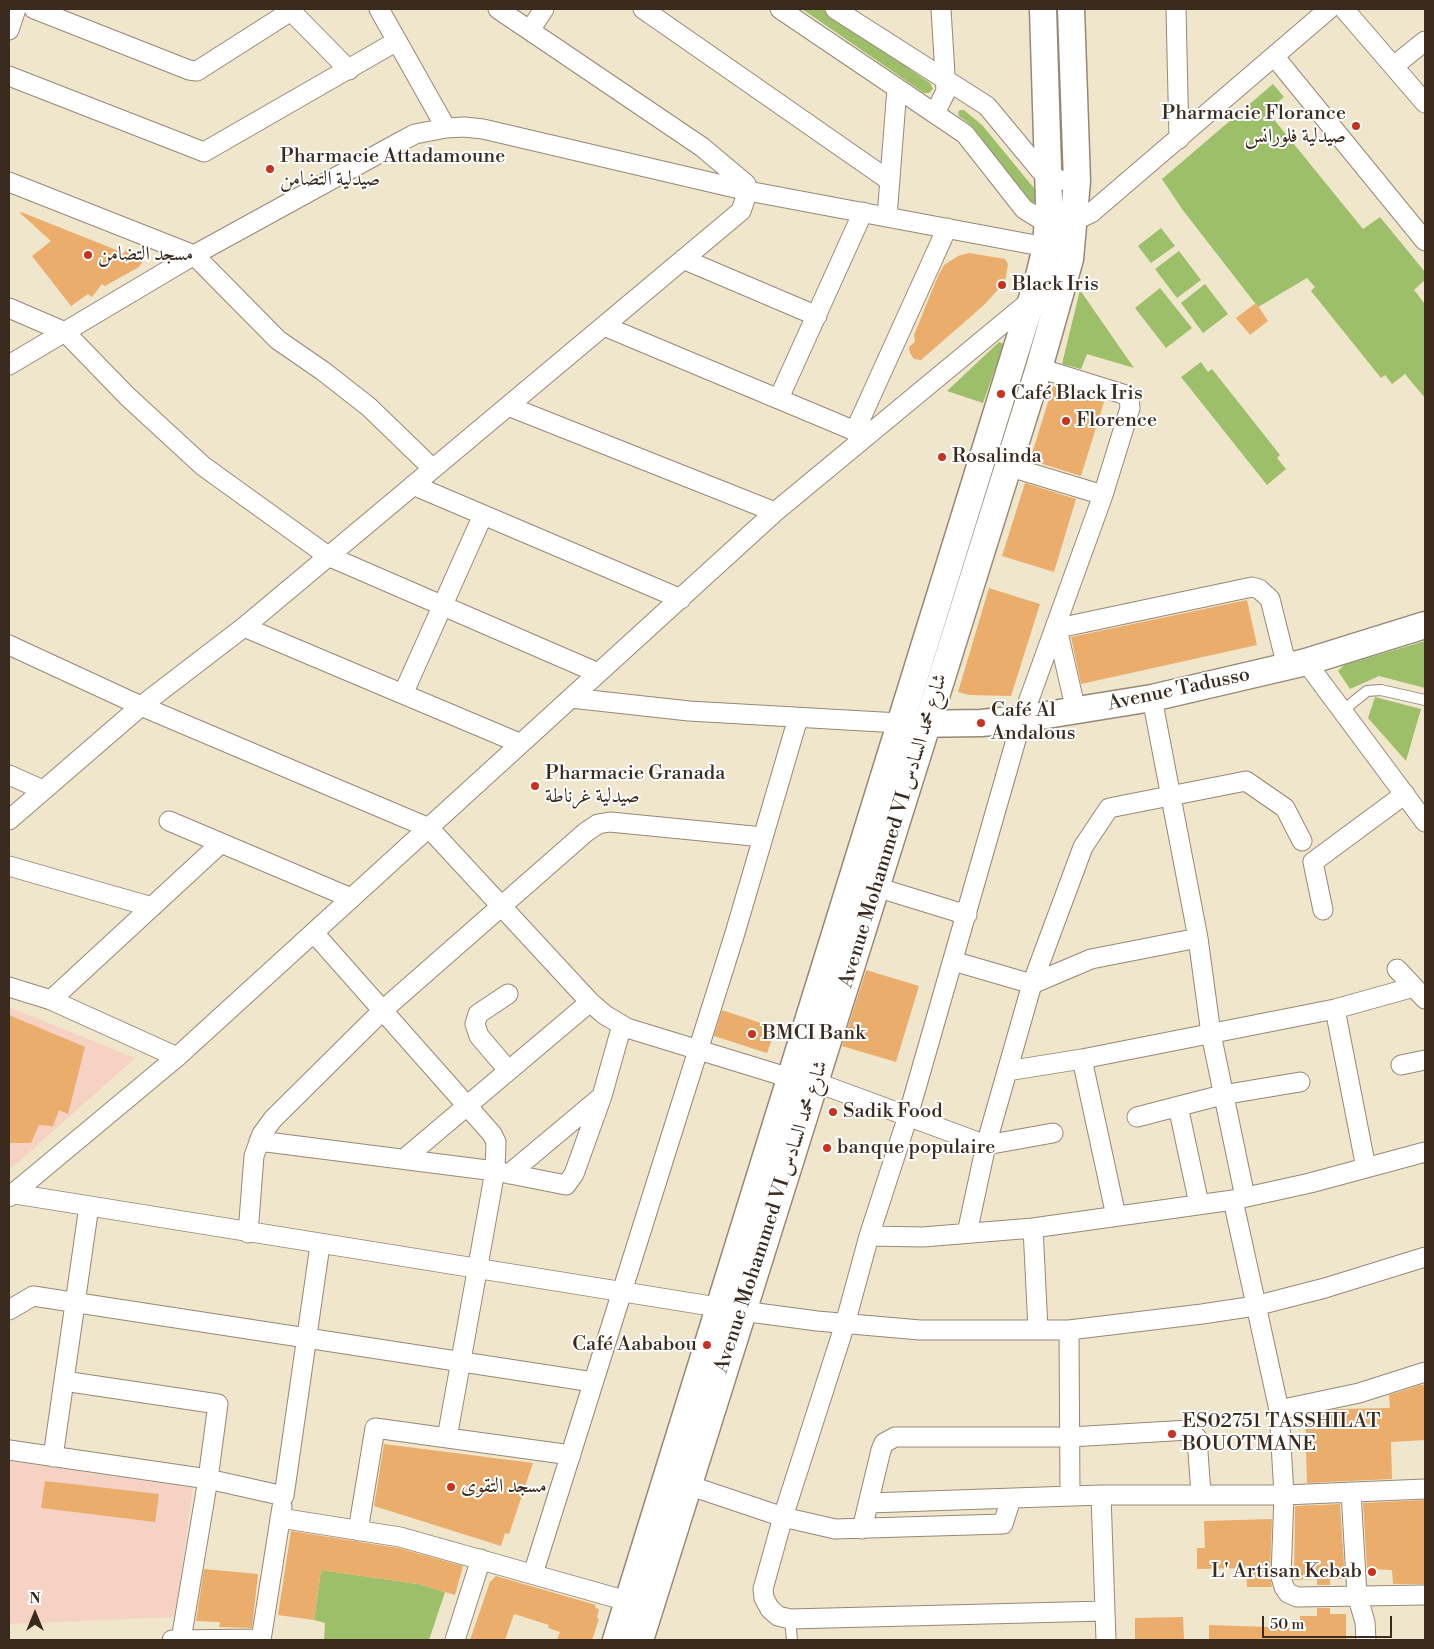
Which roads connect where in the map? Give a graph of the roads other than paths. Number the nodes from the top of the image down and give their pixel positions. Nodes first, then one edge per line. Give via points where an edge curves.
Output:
1 (16, 9) edge
2 (34, 9) edge
3 (379, 9) edge
4 (498, 9) edge
5 (544, 9) edge
6 (643, 9) edge
7 (780, 9) edge
8 (941, 9) edge
9 (1044, 9) edge
10 (1071, 9) edge
11 (1176, 9) edge
12 (1329, 9) edge
13 (1344, 9) edge
14 (290, 10) edge
15 (844, 12) edge
16 (9, 30) edge
17 (530, 30) junction
18 (397, 41) junction
19 (1425, 41) edge
20 (1274, 56) junction
21 (1395, 65) junction
22 (349, 70) junction
23 (9, 76) edge
24 (946, 78) junction
25 (896, 88) junction
26 (1425, 103) edge
27 (935, 113) junction
28 (446, 128) junction
29 (1179, 139) junction
30 (1049, 176) junction
31 (890, 181) junction
32 (9, 182) edge
33 (1076, 182) junction
34 (748, 191) junction
35 (863, 212) junction
36 (887, 217) junction
37 (1074, 221) junction
38 (947, 228) junction
39 (1047, 234) junction
40 (1425, 241) edge
41 (194, 255) junction
42 (683, 260) junction
43 (1030, 302) junction
44 (9, 308) edge
45 (817, 316) junction
46 (604, 326) junction
47 (65, 332) junction
48 (9, 365) edge
49 (1039, 368) junction
50 (779, 398) junction
51 (508, 406) junction
52 (857, 437) junction
53 (1007, 466) junction
54 (433, 469) junction
55 (413, 485) junction
56 (1103, 495) junction
57 (775, 512) junction
58 (483, 515) junction
59 (328, 556) junction
60 (681, 599) junction
61 (443, 606) junction
62 (1056, 624) junction
63 (1425, 624) edge
64 (244, 626) junction
65 (9, 645) edge
66 (1297, 665) junction
67 (598, 673) junction
68 (403, 694) junction
69 (571, 698) junction
70 (1152, 698) junction
71 (1425, 700) edge
72 (141, 706) junction
73 (1076, 711) junction
74 (1342, 711) junction
75 (798, 718) junction
76 (1022, 719) junction
77 (899, 723) junction
78 (927, 725) junction
79 (519, 743) junction
80 (9, 775) edge
81 (43, 790) junction
82 (1405, 794) junction
83 (1172, 795) junction
84 (9, 820) edge
85 (169, 821) dead end
86 (1425, 822) edge
87 (429, 828) junction
88 (763, 837) junction
89 (1302, 841) dead end
90 (221, 843) junction
91 (9, 866) edge
92 (876, 887) junction
93 (351, 898) junction
94 (503, 906) junction
95 (152, 907) junction
96 (1324, 910) dead end
97 (967, 914) junction
98 (314, 933) junction
99 (1198, 938) junction
100 (953, 961) junction
101 (1397, 970) dead end
102 (1032, 984) junction
103 (9, 987) edge
104 (1420, 993) edge
105 (508, 994) dead end
106 (51, 1000) junction
107 (590, 1002) junction
108 (1335, 1009) junction
109 (383, 1010) junction
110 (622, 1025) junction
111 (1211, 1034) junction
112 (698, 1050) junction
113 (177, 1057) junction
114 (1082, 1059) junction
115 (1425, 1060) edge
116 (1400, 1065) dead end
117 (508, 1070) junction
118 (1007, 1071) junction
119 (790, 1078) junction
120 (815, 1082) junction
121 (1300, 1082) dead end
122 (1222, 1095) junction
123 (602, 1096) junction
124 (466, 1106) junction
125 (1178, 1106) junction
126 (908, 1116) junction
127 (1136, 1117) dead end
128 (1054, 1133) dead end
129 (259, 1141) junction
130 (986, 1145) junction
131 (1425, 1152) edge
132 (404, 1159) junction
133 (1366, 1168) junction
134 (502, 1173) junction
135 (10, 1195) edge
136 (1239, 1198) junction
137 (1199, 1204) junction
138 (89, 1206) junction
139 (1116, 1216) junction
140 (1033, 1228) junction
141 (248, 1233) junction
142 (967, 1233) junction
143 (869, 1236) junction
144 (320, 1245) junction
145 (1425, 1258) edge
146 (478, 1269) junction
147 (622, 1291) junction
148 (75, 1302) junction
149 (1255, 1306) junction
150 (730, 1309) junction
151 (9, 1310) edge
152 (845, 1324) junction
153 (1038, 1329) junction
154 (1069, 1330) junction
155 (306, 1338) junction
156 (460, 1362) junction
157 (1425, 1372) edge
158 (64, 1381) junction
159 (593, 1382) junction
160 (1279, 1410) junction
161 (1070, 1437) junction
162 (447, 1438) junction
163 (9, 1450) edge
164 (571, 1455) junction
165 (53, 1457) junction
166 (208, 1479) junction
167 (688, 1485) junction
168 (1425, 1489) edge
169 (1351, 1492) junction
170 (1201, 1494) junction
171 (1102, 1495) junction
172 (1284, 1495) junction
173 (284, 1496) junction
174 (1070, 1496) junction
175 (1011, 1499) junction
176 (869, 1502) junction
177 (782, 1517) junction
178 (280, 1518) junction
179 (862, 1529) junction
180 (358, 1531) junction
181 (481, 1559) junction
182 (533, 1574) junction
183 (1357, 1595) junction
184 (1425, 1595) edge
185 (627, 1602) junction
186 (1105, 1611) junction
187 (790, 1619) junction
188 (261, 1639) edge
189 (172, 1640) edge
190 (181, 1640) edge
191 (455, 1640) edge
192 (616, 1640) edge
193 (640, 1640) edge
194 (792, 1640) edge
195 (1106, 1640) edge
196 (1366, 1640) edge

1 - 16 street
2 - 14 street via 197,71
3 - 18 street
4 - 17 street
5 - 17 street
6 - 31 street
7 - 25 street
8 - 24 street
9 - 30 main road, Avenue Mohammed VI شارع محمد السادس
10 - 33 main road, Avenue Mohammed VI شارع محمد السادس
11 - 29 street
12 - 20 street
13 - 21 street
14 - 22 street
15 - 24 street
17 - 34 street via 702,147 746,184
18 - 22 street
18 - 28 street
19 - 21 street
20 - 29 street
20 - 40 street
21 - 26 street
22 - 23 street via 204,152
24 - 27 street via 944,100
24 - 30 street via 987,106 1033,163
25 - 27 street
25 - 31 street
27 - 39 street via 965,134
28 - 34 street via 483,129
28 - 41 street via 415,134
29 - 37 street via 1091,213
30 - 33 street
30 - 39 main road, Avenue Mohammed VI شارع محمد السادس
31 - 36 street
32 - 41 street
33 - 37 main road, Avenue Mohammed VI شارع محمد السادس
34 - 35 street
34 - 42 street via 741,211
35 - 36 street
35 - 45 street
36 - 38 street
37 - 39 street
37 - 49 main road, Avenue Mohammed VI شارع محمد السادس via 1070,259
38 - 39 street
38 - 52 street
39 - 43 main road, Avenue Mohammed VI شارع محمد السادس
41 - 47 street
41 - 54 street via 278,340 323,370 369,407
42 - 45 street
42 - 46 street
43 - 52 street
43 - 77 main road, Avenue Mohammed VI شارع محمد السادس
44 - 47 street
45 - 50 street
46 - 50 street
46 - 51 street
47 - 48 street
47 - 59 street via 127,396 203,466
49 - 53 main road, Avenue Mohammed VI شارع محمد السادس
49 - 56 street via 1129,398 1130,408
50 - 52 street
51 - 54 street
51 - 57 street
52 - 57 street
53 - 56 street
53 - 78 main road, Avenue Mohammed VI شارع محمد السادس
54 - 55 street
55 - 58 street
55 - 59 street
56 - 62 street
57 - 60 street
58 - 60 street
58 - 61 street
59 - 61 street
59 - 64 street
60 - 67 street
61 - 67 street
61 - 68 street
62 - 66 street via 1068,626 1252,587 1270,599
62 - 73 street
62 - 76 street
63 - 66 main road, Avenue Tadusso
64 - 68 street
64 - 72 street
65 - 72 street
66 - 70 main road, Avenue Tadusso
66 - 74 street
67 - 69 street
68 - 79 street
69 - 75 street
69 - 79 street
70 - 73 main road, Avenue Tadusso
70 - 83 street
71 - 74 lane via 1381,690 1367,691
72 - 81 street
72 - 87 street
73 - 76 main road, Avenue Tadusso
74 - 82 street
75 - 77 street
75 - 88 street
76 - 78 main road, Avenue Tadusso
76 - 97 street
77 - 78 main road, Avenue Tadusso
77 - 119 main road, Avenue Mohammed VI شارع محمد السادس
78 - 92 main road, Avenue Mohammed VI شارع محمد السادس
79 - 87 street
80 - 81 street
81 - 84 street
82 - 86 street
82 - 96 street via 1313,862
83 - 89 street via 1246,781 1285,808
83 - 99 street
83 - 102 street via 1109,808 1084,847
85 - 90 street
87 - 93 street
87 - 94 street
88 - 94 street via 623,822 598,824
88 - 112 street
90 - 93 street
90 - 95 street
91 - 95 street
92 - 97 street
92 - 120 main road, Avenue Mohammed VI شارع محمد السادس
93 - 98 street
94 - 107 street
94 - 109 street
95 - 106 street
97 - 100 street
98 - 109 street
98 - 113 street
99 - 102 street via 1091,959
99 - 111 street
100 - 102 street
100 - 126 street
101 - 104 street
102 - 118 street
103 - 106 street
104 - 108 street
105 - 117 street via 478,1014 475,1024 479,1036
106 - 113 street
107 - 110 street
107 - 117 street
108 - 111 street
108 - 133 street
109 - 124 street
109 - 129 street via 273,1119
110 - 112 street
110 - 123 street
111 - 114 street
111 - 122 street
112 - 119 street
112 - 147 street
113 - 135 street
114 - 118 street
114 - 139 street
115 - 116 street
117 - 124 street
118 - 130 street
119 - 150 main road, Avenue Mohammed VI شارع محمد السادس
120 - 126 street
120 - 150 main road, Avenue Mohammed VI شارع محمد السادس
121 - 122 street
122 - 125 street
122 - 136 street
123 - 134 street
123 - 134 street via 574,1174 566,1185
124 - 132 street
124 - 134 street via 492,1134
125 - 127 street
125 - 137 street
126 - 130 street
126 - 143 street
128 - 130 street
129 - 132 street
129 - 141 street via 254,1156
130 - 142 street
131 - 133 street
132 - 134 street
133 - 136 street
134 - 146 street
135 - 138 street
136 - 137 street
136 - 149 street
137 - 139 street
138 - 141 street
138 - 148 street
139 - 140 street
140 - 142 street
140 - 153 street
141 - 144 street
142 - 143 street via 923,1237
143 - 152 street
144 - 146 street
144 - 155 street
145 - 149 street
146 - 147 street
146 - 156 street
147 - 150 street
147 - 159 street
148 - 151 street via 32,1296
148 - 155 street
148 - 158 street
149 - 154 street
149 - 160 street
150 - 152 street
150 - 167 main road, Avenue Mohammed VI شارع محمد السادس
150 - 185 main road, Avenue Mohammed VI شارع محمد السادس
152 - 153 street via 920,1330
152 - 177 street
153 - 154 street
154 - 161 street
155 - 156 street
155 - 173 street
156 - 159 street
156 - 162 street
157 - 160 street via 1359,1393
158 - 165 street
158 - 166 street via 218,1404
159 - 164 street
160 - 172 street
161 - 170 street via 1189,1430 1196,1438
161 - 174 street
161 - 176 street via 889,1439 881,1450
162 - 164 street
162 - 180 street via 375,1428
163 - 165 street
164 - 182 street
165 - 166 street
166 - 173 street
166 - 190 street
167 - 177 street
167 - 193 main road, Avenue Mohammed VI شارع محمد السادس
168 - 169 street
169 - 172 street
169 - 183 street
170 - 171 street
170 - 172 street
171 - 174 street
171 - 186 street
172 - 183 street via 1281,1577 1288,1593 1297,1597
173 - 178 street
174 - 175 street
175 - 176 street
175 - 179 street via 1003,1524
176 - 179 street
177 - 179 street via 835,1529
177 - 187 street via 763,1588 770,1609 778,1616
178 - 180 street
178 - 188 street
180 - 181 street via 400,1537
181 - 182 street
181 - 191 street
182 - 185 street
183 - 184 street
183 - 196 street via 1365,1622
185 - 192 main road, Avenue Mohammed VI شارع محمد السادس
186 - 187 street
186 - 195 street
187 - 194 lane
188 - 190 street
189 - 190 street

